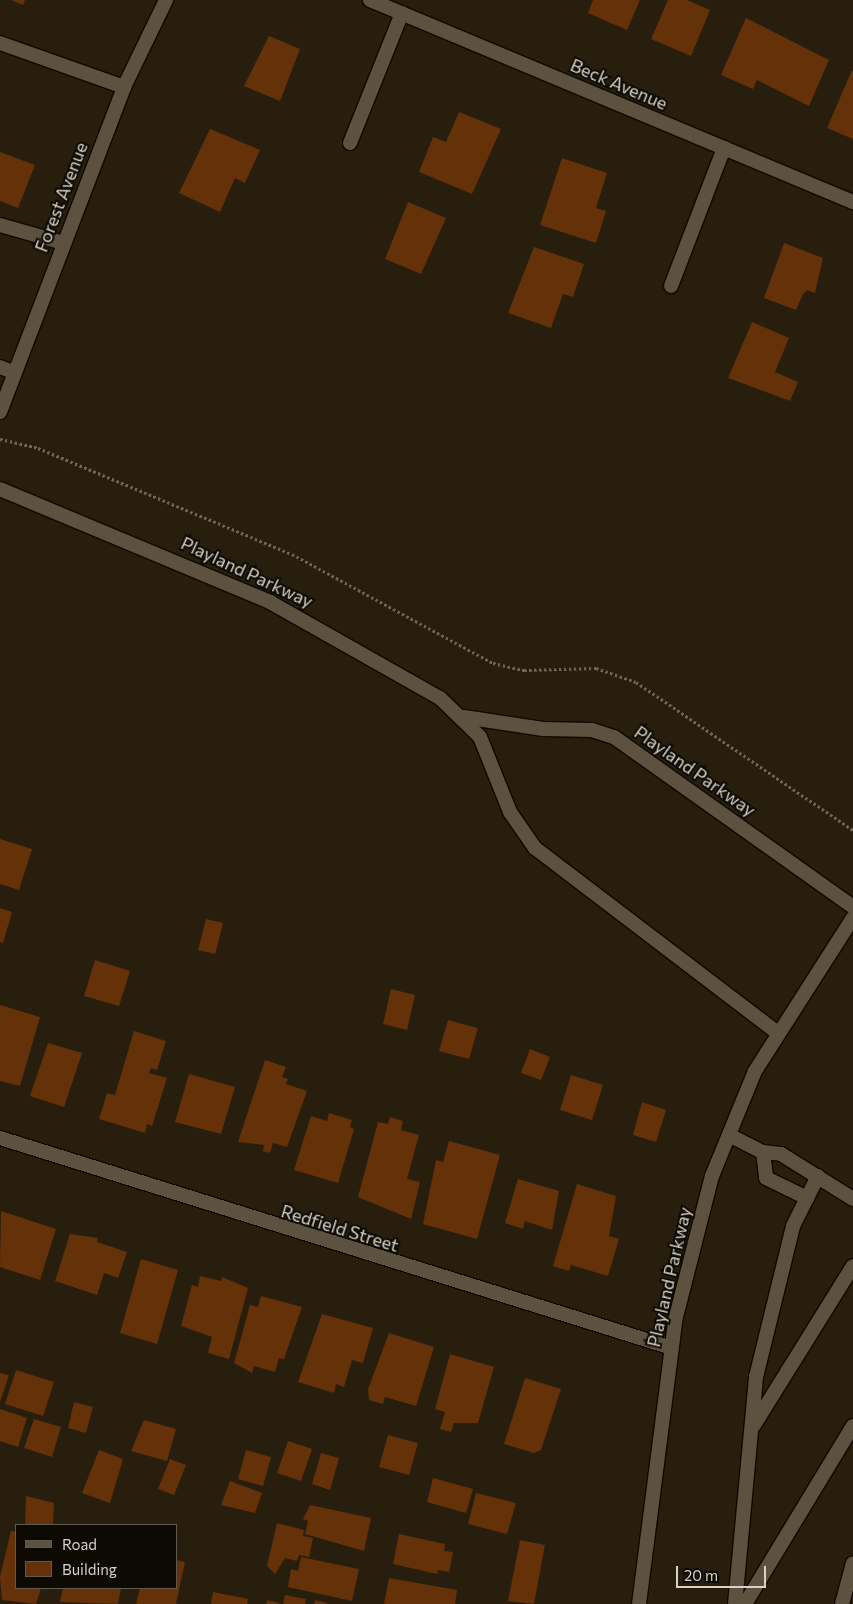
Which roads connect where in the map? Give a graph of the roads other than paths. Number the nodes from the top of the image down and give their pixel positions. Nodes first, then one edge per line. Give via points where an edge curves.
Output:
1 (166, 0) edge
2 (370, 0) edge
3 (402, 13) junction
4 (0, 43) edge
5 (124, 87) junction
6 (350, 143) dead end
7 (724, 148) junction
8 (853, 202) edge
9 (0, 225) edge
10 (63, 243) junction
11 (671, 286) dead end
12 (7, 369) edge
13 (0, 412) edge
14 (0, 489) edge
15 (464, 717) junction
16 (853, 907) edge
17 (853, 918) edge
18 (778, 1033) junction
19 (729, 1135) junction
20 (0, 1138) edge
21 (762, 1152) junction
22 (818, 1176) junction
23 (807, 1198) junction
24 (853, 1199) edge
25 (853, 1266) edge
26 (672, 1348) junction
27 (853, 1426) edge
28 (752, 1429) junction
29 (853, 1563) edge
30 (639, 1604) edge
31 (735, 1604) edge
32 (745, 1604) edge
33 (842, 1604) edge

1 - 5 street, Forest Avenue
2 - 3 street, Beck Avenue
3 - 6 street
3 - 7 street, Beck Avenue
4 - 5 street
5 - 10 street, Forest Avenue
7 - 8 street, Beck Avenue
7 - 11 street
9 - 10 street
10 - 12 street, Forest Avenue
12 - 13 street, Forest Avenue
14 - 15 street, Playland Parkway via 270,602 408,676
15 - 16 street, Playland Parkway via 543,729 592,730 614,737
15 - 18 street, Playland Parkway via 492,760 521,832 535,848
17 - 18 street, Playland Parkway
18 - 19 street, Playland Parkway via 755,1071
19 - 21 street
19 - 26 street, Playland Parkway via 712,1176
20 - 26 street, Redfield Street
21 - 22 street via 781,1154
21 - 23 street via 766,1178
22 - 23 street
22 - 24 street
23 - 28 street via 794,1226 759,1367
25 - 28 street
26 - 30 street, Playland Parkway
27 - 32 street
28 - 31 street
29 - 33 street

